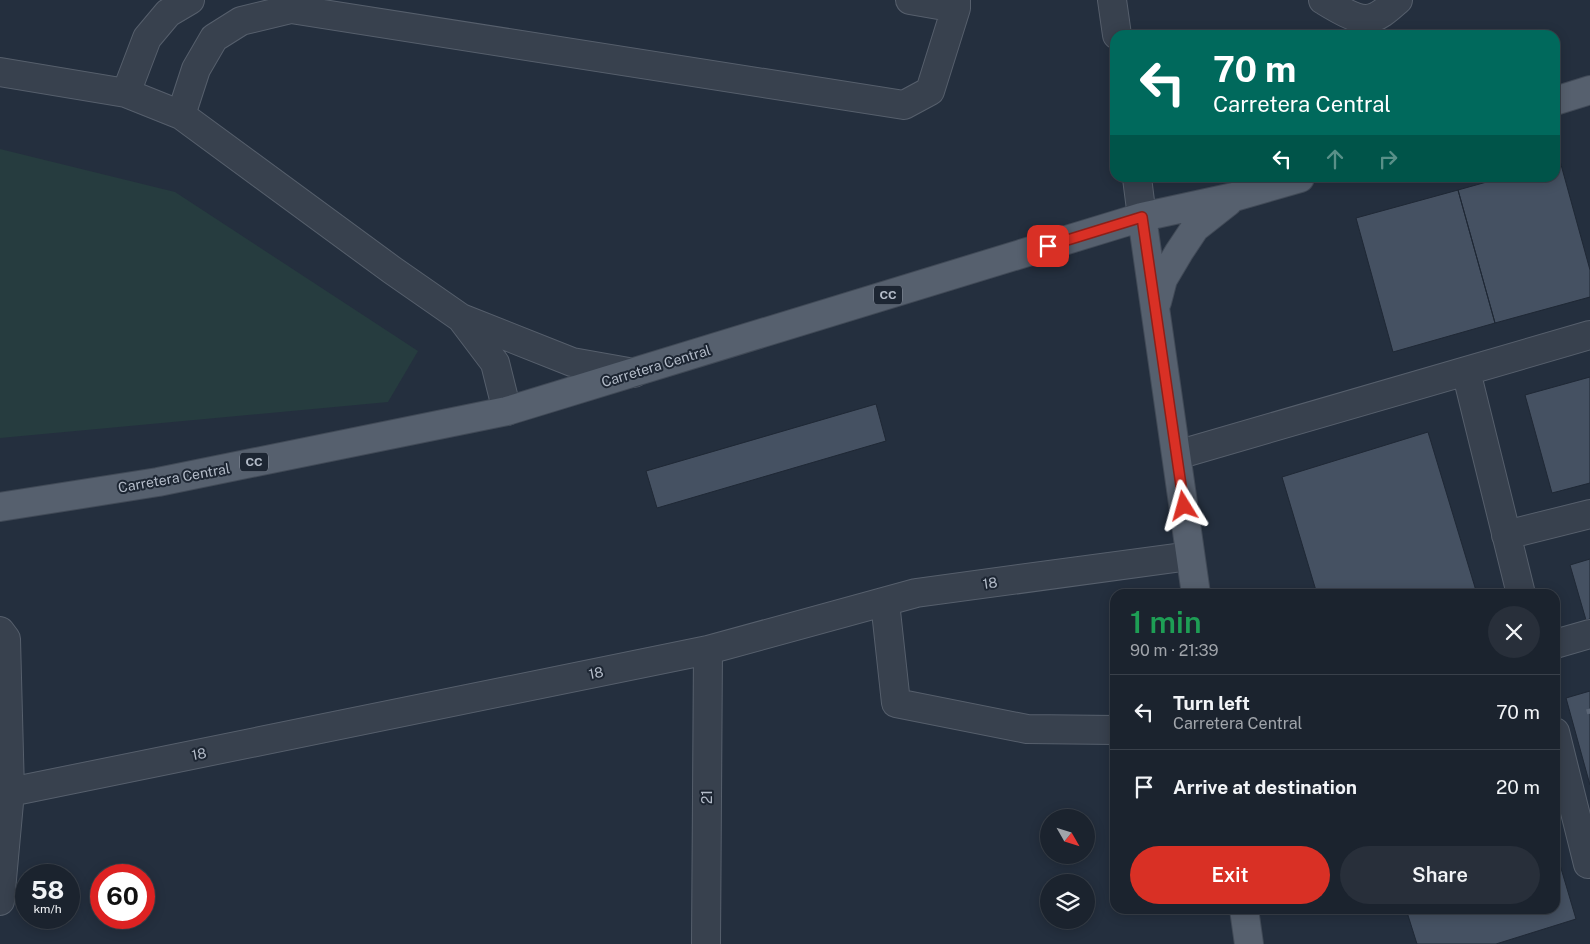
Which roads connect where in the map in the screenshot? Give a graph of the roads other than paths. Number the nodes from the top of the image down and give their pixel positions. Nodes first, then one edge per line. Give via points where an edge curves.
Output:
1 (190, 0) edge
2 (910, 0) edge
3 (1112, 0) edge
4 (1323, 0) edge
5 (1398, 0) edge
6 (956, 4) edge
7 (291, 5) edge
8 (1116, 30) edge
9 (0, 72) edge
10 (1590, 90) edge
11 (126, 93) junction
12 (1560, 99) edge
13 (181, 114) junction
14 (1138, 182) edge
15 (1287, 182) edge
16 (1234, 198) junction
17 (1142, 217) junction
18 (1156, 308) junction
19 (461, 318) junction
20 (1590, 335) edge
21 (1466, 371) junction
22 (634, 373) junction
23 (507, 411) junction
24 (1176, 455) junction
25 (0, 507) edge
26 (1590, 514) edge
27 (1506, 535) junction
28 (1190, 556) junction
29 (1195, 589) edge
30 (1520, 589) edge
31 (885, 602) junction
32 (0, 630) edge
33 (1590, 634) edge
34 (1560, 643) edge
35 (708, 650) junction
36 (1110, 730) edge
37 (1560, 752) edge
38 (5, 791) edge
39 (1588, 864) dead end
40 (0, 900) edge
41 (1245, 914) edge
42 (706, 944) edge
43 (1249, 944) edge

1 - 11 street via 168,13 147,38
2 - 6 street
3 - 8 street
4 - 5 street via 1342,12 1367,19 1384,12
6 - 7 street via 930,91 904,105
7 - 13 street via 241,22 214,38 196,69
9 - 11 street
10 - 12 main road
11 - 13 street
13 - 19 street
14 - 17 street
15 - 16 main road, Carretera Central / CC
16 - 17 main road, Carretera Central / CC
16 - 18 main road via 1196,228 1178,252 1163,279
17 - 18 main road
17 - 22 main road, Carretera Central / CC
18 - 24 main road
19 - 22 street via 572,362
19 - 23 street via 495,363
20 - 21 street
21 - 24 street
21 - 27 street
22 - 23 main road, Carretera Central / CC
23 - 25 main road, Carretera Central / CC via 158,482
24 - 28 main road
26 - 27 street
27 - 30 street
28 - 29 main road
28 - 31 street, 18 via 916,592
31 - 35 street, 18
31 - 36 street via 896,703 1027,729
32 - 38 street via 6,639
33 - 34 street
35 - 38 street, 18
35 - 42 street, 21
37 - 39 street
38 - 40 street
41 - 43 main road

